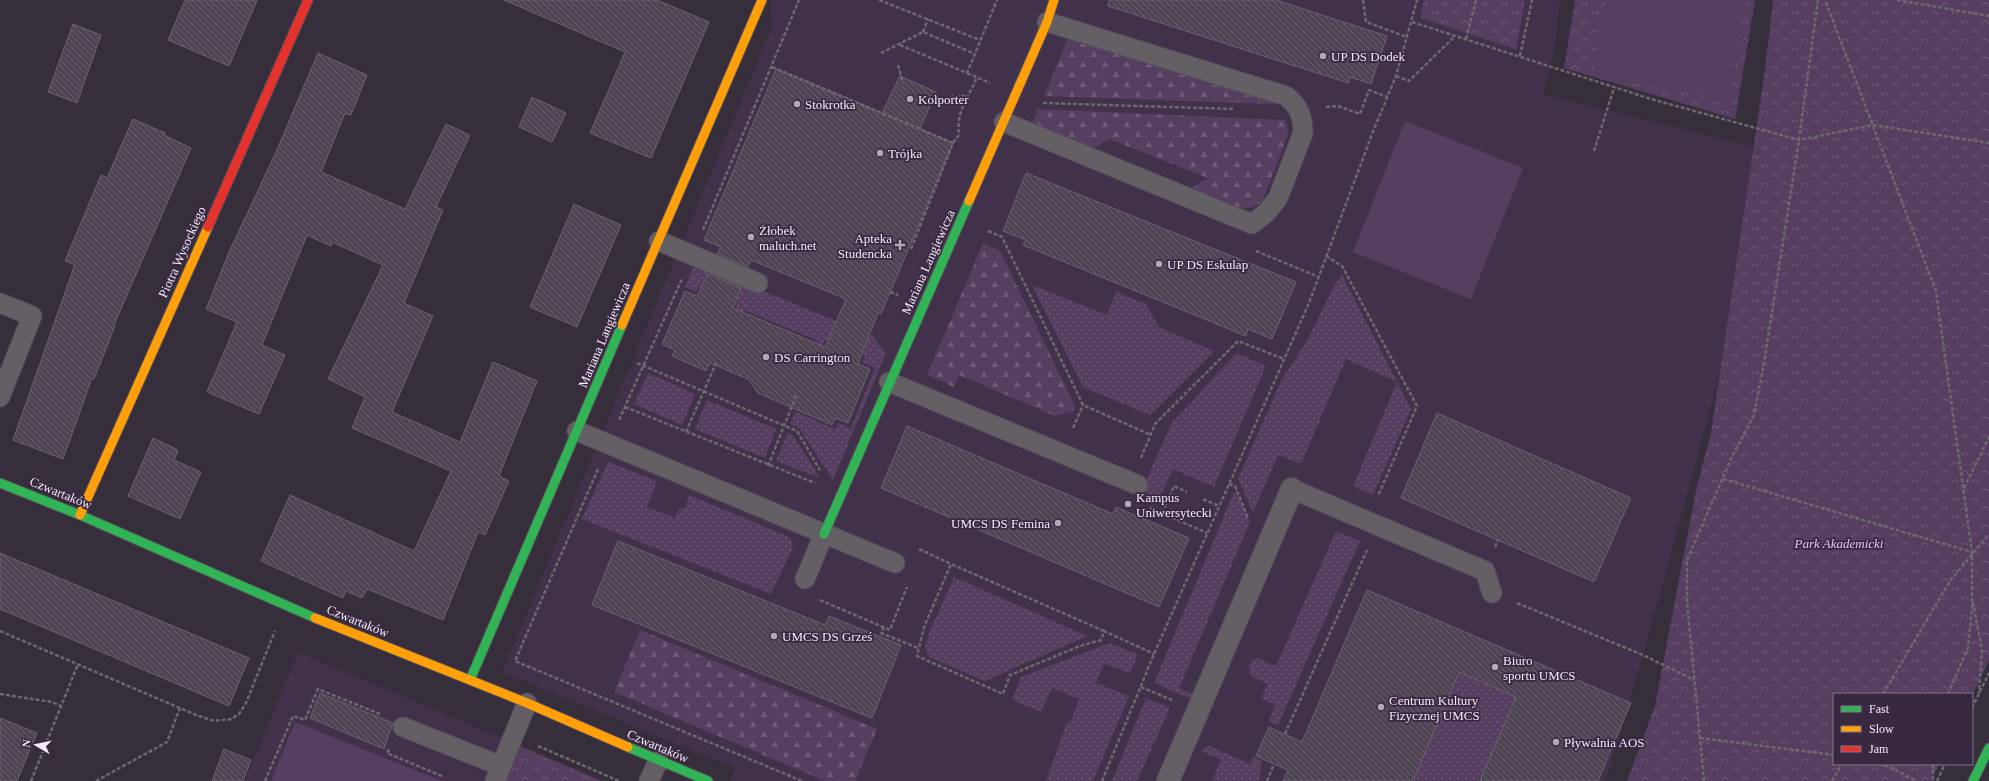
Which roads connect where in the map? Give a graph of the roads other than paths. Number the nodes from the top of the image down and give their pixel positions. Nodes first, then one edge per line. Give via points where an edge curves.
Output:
1 (308, 0) edge
2 (762, 0) edge
3 (1054, 0) edge
4 (1047, 22) junction
5 (1004, 122) junction
6 (659, 240) junction
7 (758, 283) dead end
8 (0, 303) edge
9 (889, 382) junction
10 (0, 397) edge
11 (578, 431) junction
12 (0, 482) edge
13 (1134, 484) road end
14 (1292, 489) joint
15 (80, 515) junction
16 (824, 534) junction
17 (895, 563) dead end
18 (805, 579) dead end
19 (1492, 593) dead end
20 (470, 680) junction
21 (527, 703) junction
22 (403, 727) road end
23 (1989, 748) edge
24 (658, 761) junction
25 (498, 774) edge
26 (649, 781) edge
27 (708, 781) edge
28 (1168, 781) edge
29 (1972, 781) edge

1 - 15 street, Piotra Wysockiego
2 - 6 street, Mariana Langiewicza
3 - 4 street, Mariana Langiewicza
4 - 5 street, Mariana Langiewicza
4 - 5 lane via 1286,96 1299,110 1303,121 1303,133 1278,198 1266,213 1252,224
5 - 9 street, Mariana Langiewicza
6 - 7 lane
6 - 11 street, Mariana Langiewicza
8 - 10 lane via 32,316
9 - 13 lane
9 - 16 street, Mariana Langiewicza
11 - 16 lane
11 - 20 street, Mariana Langiewicza
12 - 15 street, Czwartaków
14 - 19 lane via 1485,571
14 - 28 street
15 - 20 street, Czwartaków via 296,610
16 - 17 lane
16 - 18 lane
20 - 21 street, Czwartaków
21 - 24 street, Czwartaków
21 - 25 lane
22 - 25 lane
23 - 29 street
24 - 26 lane
24 - 27 street, Czwartaków

